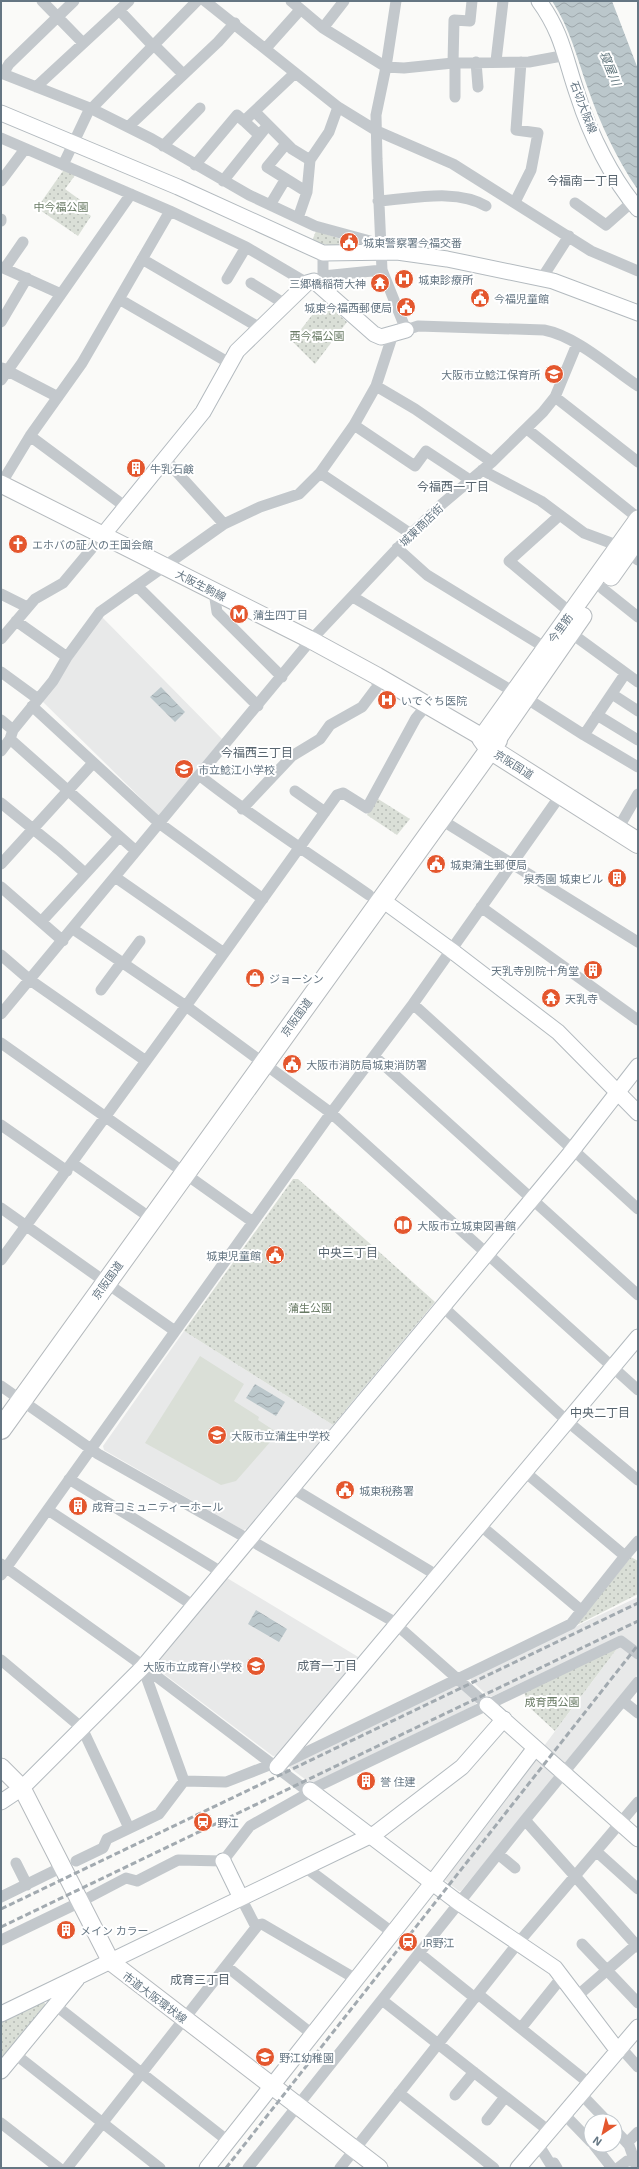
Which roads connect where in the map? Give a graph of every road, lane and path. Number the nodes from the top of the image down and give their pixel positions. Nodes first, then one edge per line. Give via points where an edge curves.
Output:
1 (42, 1) edge
2 (74, 1) edge
3 (129, 1) edge
4 (197, 1) edge
5 (205, 1) edge
6 (291, 1) edge
7 (344, 1) edge
8 (396, 1) edge
9 (472, 1) edge
10 (503, 1) edge
11 (539, 1) edge
12 (119, 10) junction
13 (300, 10) junction
14 (58, 17) junction
15 (235, 22) junction
16 (323, 28) junction
17 (83, 43) junction
18 (154, 45) junction
19 (266, 48) junction
20 (567, 55) junction
21 (476, 62) junction
22 (496, 62) junction
23 (521, 62) junction
24 (454, 63) junction
25 (386, 67) junction
26 (295, 73) junction
27 (2, 74) edge
28 (183, 74) junction
29 (36, 87) junction
30 (478, 87) dead end
31 (455, 97) dead end
32 (338, 107) junction
33 (200, 108) dead end
34 (91, 109) junction
35 (254, 112) junction
36 (1, 113) edge
37 (244, 121) junction
38 (267, 126) junction
39 (128, 127) junction
40 (377, 131) junction
41 (258, 135) junction
42 (1, 138) edge
43 (74, 143) junction
44 (286, 144) junction
45 (163, 146) junction
46 (25, 149) junction
47 (310, 160) junction
48 (63, 165) junction
49 (196, 165) junction
50 (285, 180) junction
51 (1, 181) edge
52 (223, 181) junction
53 (490, 188) junction
54 (307, 192) junction
55 (131, 194) junction
56 (378, 201) junction
57 (515, 202) junction
58 (574, 203) dead end
59 (270, 205) junction
60 (635, 205) edge
61 (170, 211) junction
62 (298, 218) junction
63 (568, 236) junction
64 (23, 242) dead end
65 (246, 247) junction
66 (380, 252) junction
67 (323, 253) junction
68 (142, 259) junction
69 (3, 267) edge
70 (382, 270) junction
71 (638, 271) edge
72 (27, 278) junction
73 (542, 278) junction
74 (227, 279) dead end
75 (315, 280) junction
76 (251, 283) dead end
77 (61, 294) junction
78 (119, 299) junction
79 (285, 304) junction
80 (638, 313) edge
81 (1, 322) edge
82 (260, 328) junction
83 (399, 332) junction
84 (577, 344) junction
85 (231, 364) junction
86 (3, 373) edge
87 (376, 386) junction
88 (638, 386) edge
89 (58, 397) junction
90 (555, 397) junction
91 (354, 425) junction
92 (527, 429) junction
93 (30, 436) junction
94 (165, 459) junction
95 (492, 462) junction
96 (638, 462) edge
97 (482, 470) junction
98 (320, 473) junction
99 (470, 480) junction
100 (1, 484) edge
101 (127, 508) junction
102 (560, 515) junction
103 (638, 518) edge
104 (224, 524) junction
105 (411, 534) junction
106 (103, 535) junction
107 (397, 548) junction
108 (631, 549) edge
109 (164, 566) junction
110 (138, 587) junction
111 (603, 589) junction
112 (214, 592) junction
113 (1, 594) edge
114 (353, 597) junction
115 (27, 607) junction
116 (571, 613) junction
117 (638, 617) edge
118 (16, 621) junction
119 (571, 633) junction
120 (317, 634) junction
121 (1, 639) edge
122 (546, 648) junction
123 (67, 657) junction
124 (1, 672) edge
125 (625, 674) junction
126 (378, 676) junction
127 (282, 677) junction
128 (638, 682) edge
129 (612, 694) junction
130 (520, 695) junction
131 (35, 703) junction
132 (427, 705) junction
133 (258, 706) junction
134 (638, 711) edge
135 (597, 715) junction
136 (1, 720) edge
137 (12, 734) junction
138 (584, 735) junction
139 (638, 740) edge
140 (490, 742) junction
141 (1, 751) edge
142 (93, 763) junction
143 (638, 767) edge
144 (199, 775) junction
145 (68, 791) junction
146 (295, 791) dead end
147 (562, 793) junction
148 (638, 794) edge
149 (1, 803) edge
150 (242, 809) junction
151 (325, 812) junction
152 (440, 819) junction
153 (159, 823) junction
154 (631, 824) edge
155 (32, 828) junction
156 (119, 837) junction
157 (638, 842) edge
158 (301, 847) junction
159 (136, 851) junction
160 (512, 862) junction
161 (1, 864) edge
162 (85, 873) junction
163 (115, 877) junction
164 (1, 887) edge
165 (375, 897) junction
166 (263, 900) junction
167 (481, 907) junction
168 (41, 922) junction
169 (73, 929) junction
170 (63, 941) junction
171 (140, 941) dead end
172 (638, 942) edge
173 (451, 950) junction
174 (224, 953) junction
175 (1, 955) edge
176 (122, 963) junction
177 (30, 980) junction
178 (101, 990) dead end
179 (413, 1004) junction
180 (186, 1006) junction
181 (2, 1009) edge
182 (638, 1020) edge
183 (1, 1043) edge
184 (375, 1057) junction
185 (258, 1060) junction
186 (146, 1061) junction
187 (638, 1066) edge
188 (617, 1093) junction
189 (331, 1113) junction
190 (638, 1113) edge
191 (106, 1116) junction
192 (1, 1125) edge
193 (572, 1150) junction
194 (70, 1167) junction
195 (180, 1170) junction
196 (532, 1198) junction
197 (1, 1208) edge
198 (638, 1209) edge
199 (142, 1212) junction
200 (253, 1222) junction
201 (26, 1225) junction
202 (486, 1253) junction
203 (1, 1260) edge
204 (101, 1279) junction
205 (638, 1295) edge
206 (442, 1306) junction
207 (175, 1331) junction
208 (638, 1336) edge
209 (612, 1368) junction
210 (638, 1390) edge
211 (9, 1397) edge
212 (567, 1421) junction
213 (1, 1429) edge
214 (90, 1450) junction
215 (525, 1472) junction
216 (69, 1479) junction
217 (638, 1480) edge
218 (292, 1488) junction
219 (48, 1510) junction
220 (480, 1525) junction
221 (249, 1539) junction
222 (638, 1541) edge
223 (626, 1556) junction
224 (3, 1569) edge
225 (221, 1572) junction
226 (438, 1576) junction
227 (194, 1606) junction
228 (582, 1611) junction
229 (397, 1625) junction
230 (638, 1654) edge
231 (1, 1660) edge
232 (143, 1667) junction
233 (458, 1678) junction
234 (638, 1682) edge
235 (623, 1701) junction
236 (487, 1705) junction
237 (638, 1713) edge
238 (504, 1719) junction
239 (82, 1728) junction
240 (535, 1748) junction
241 (1, 1766) edge
242 (274, 1766) junction
243 (564, 1773) junction
244 (184, 1781) junction
245 (22, 1788) junction
246 (311, 1791) junction
247 (1, 1802) edge
248 (638, 1802) edge
249 (525, 1820) junction
250 (621, 1824) junction
251 (129, 1828) junction
252 (370, 1836) junction
253 (638, 1839) edge
254 (596, 1852) junction
255 (498, 1854) junction
256 (76, 1861) dead end
257 (224, 1861) junction
258 (16, 1863) dead end
259 (305, 1867) junction
260 (515, 1868) dead end
261 (56, 1870) dead end
262 (576, 1877) junction
263 (431, 1882) junction
264 (27, 1884) junction
265 (638, 1889) edge
266 (1, 1897) edge
267 (241, 1898) junction
268 (84, 1900) dead end
269 (459, 1903) junction
270 (74, 1905) dead end
271 (257, 1926) junction
272 (393, 1933) junction
273 (1, 1940) edge
274 (518, 1943) junction
275 (582, 1944) dead end
276 (637, 1946) edge
277 (419, 1953) junction
278 (111, 1962) junction
279 (226, 1966) junction
280 (607, 1971) junction
281 (80, 1976) junction
282 (562, 1977) junction
283 (356, 1979) junction
284 (477, 1996) junction
285 (576, 1997) junction
286 (382, 2000) junction
287 (638, 2003) edge
288 (55, 2006) junction
289 (1, 2014) edge
290 (184, 2019) junction
291 (638, 2027) edge
292 (521, 2028) junction
293 (312, 2034) junction
294 (438, 2044) junction
295 (619, 2049) junction
296 (15, 2054) junction
297 (638, 2066) edge
298 (1, 2071) edge
299 (474, 2072) junction
300 (142, 2074) junction
301 (271, 2086) junction
302 (586, 2089) junction
303 (399, 2093) junction
304 (455, 2095) dead end
305 (505, 2097) junction
306 (298, 2106) junction
307 (602, 2113) edge
308 (564, 2114) junction
309 (487, 2120) dead end
310 (1, 2123) edge
311 (103, 2123) junction
312 (549, 2131) junction
313 (638, 2132) edge
314 (583, 2134) edge
315 (623, 2139) edge
316 (228, 2141) junction
317 (627, 2143) junction
318 (538, 2144) junction
319 (355, 2150) junction
320 (600, 2153) edge
321 (636, 2164) edge
322 (59, 2168) edge
323 (68, 2168) edge
324 (160, 2168) edge
325 (207, 2168) edge
326 (248, 2168) edge
327 (340, 2168) edge
328 (379, 2168) edge
329 (494, 2168) edge
330 (518, 2168) edge
331 (557, 2168) edge
332 (612, 2168) edge
333 (618, 2168) edge

1 - 14 street
2 - 14 street
3 - 12 street
4 - 18 street
5 - 15 street
6 - 13 street
7 - 16 street
8 - 25 street
9 - 24 street via 470,21 454,20
10 - 22 street
11 - 20 street, 石切大阪線 via 556,27
12 - 17 street
12 - 18 street
13 - 16 street
13 - 19 street
14 - 17 street
14 - 27 street via 9,64
15 - 19 street
15 - 28 street via 218,42
16 - 25 street
17 - 29 street
18 - 28 street
18 - 34 street
19 - 26 street
20 - 23 street
20 - 60 street, 石切大阪線 via 585,116 614,173
21 - 22 street
21 - 24 street
21 - 30 street
22 - 23 street
23 - 57 street via 516,130 538,133 531,170
24 - 25 street via 418,68
24 - 31 street
25 - 40 street via 376,115
26 - 32 street
26 - 35 street
27 - 29 street
28 - 39 street
29 - 34 street
32 - 40 street
32 - 47 street via 329,132
33 - 45 street
34 - 39 street
34 - 43 street
35 - 37 street
35 - 38 street
36 - 43 street
37 - 41 street
37 - 49 street via 237,115
38 - 41 street
38 - 44 street
39 - 45 street
40 - 53 street via 453,164
40 - 56 street
41 - 52 street
42 - 46 street
43 - 48 street
43 - 67 street
44 - 47 street
44 - 50 street via 274,151 267,167
45 - 49 street
46 - 48 street
46 - 51 street
47 - 54 street
48 - 55 street
49 - 52 street
50 - 54 street
50 - 59 street
52 - 59 street
53 - 56 street via 484,204 468,198 430,195
53 - 57 street
54 - 62 street
55 - 61 street
55 - 77 street
56 - 66 street
57 - 63 street
58 - 60 street via 606,225
59 - 62 street
61 - 65 street
61 - 68 street
62 - 66 street via 315,226 370,241
63 - 71 street via 591,251
63 - 73 street
64 - 69 street
65 - 74 street
65 - 75 street
66 - 67 street
66 - 70 street
66 - 73 street via 440,258
67 - 75 street
68 - 78 street
68 - 82 street
69 - 72 street
70 - 75 street
70 - 83 street
72 - 77 street
72 - 81 street
73 - 80 street
75 - 79 street
75 - 83 street via 374,334 381,337
76 - 79 street
77 - 86 street
78 - 85 street
78 - 89 street via 82,363
79 - 82 street
82 - 85 street via 238,351
83 - 84 street via 418,326 544,330
83 - 87 street
84 - 88 street
84 - 90 street, 城東商店街
85 - 94 street via 203,412
86 - 89 street
87 - 91 street
87 - 95 street via 415,409
89 - 93 street
90 - 92 street, 城東商店街
90 - 96 street
91 - 98 street
91 - 99 street via 415,466 426,452
92 - 95 street, 城東商店街
92 - 103 street
93 - 100 street
93 - 101 street
94 - 101 street
94 - 104 street
95 - 97 street, 城東商店街
97 - 99 street, 城東商店街
97 - 102 street via 541,501
98 - 104 street via 299,494
98 - 105 street
99 - 105 street, 城東商店街
100 - 106 main road, 大阪生駒線
101 - 106 street
102 - 108 street via 584,533
102 - 116 street via 509,561
103 - 108 main road, 今里筋
104 - 109 street
105 - 107 street, 城東商店街
106 - 109 main road, 大阪生駒線
106 - 115 street via 63,583 35,599
107 - 114 street, 城東商店街
107 - 122 street via 427,575
108 - 111 main road, 今里筋
108 - 116 main road, 今里筋
109 - 110 street
109 - 112 main road, 大阪生駒線
110 - 123 street via 100,612
110 - 133 street
111 - 117 street
111 - 119 main road, 今里筋
112 - 120 main road, 大阪生駒線
112 - 127 street via 217,612
113 - 115 street
114 - 120 street, 城東商店街
114 - 130 street
115 - 118 street
116 - 122 main road, 今里筋
118 - 121 street
118 - 123 street
119 - 125 street
119 - 130 main road, 今里筋
120 - 126 main road, 大阪生駒線
120 - 127 street, 城東商店街
122 - 130 main road, 今里筋
123 - 131 street
124 - 131 street
125 - 128 street
125 - 129 street
126 - 132 main road, 大阪生駒線
126 - 150 street via 377,687 362,707 330,725 320,739 292,756
127 - 133 street, 城東商店街
129 - 134 street
129 - 135 street
130 - 138 street
130 - 140 main road, 今里筋
131 - 137 street
131 - 142 street
132 - 140 main road, 大阪生駒線
132 - 151 street via 412,724 367,808 343,793 337,795
133 - 144 street, 城東商店街
135 - 138 street
135 - 139 street
136 - 137 street
137 - 141 street
137 - 145 street
138 - 143 street
140 - 147 highway, 京阪国道
140 - 152 highway, 京阪国道
140 - 154 highway, 京阪国道
140 - 165 highway, 京阪国道
142 - 145 street
142 - 153 street
144 - 150 street
144 - 153 street, 城東商店街
145 - 155 street
145 - 156 street
146 - 151 street
147 - 157 highway, 京阪国道
147 - 160 street
148 - 154 street
149 - 155 street
150 - 158 street
151 - 158 street
152 - 160 street
152 - 165 highway, 京阪国道
153 - 159 street, 城東商店街
153 - 166 street
155 - 161 street
155 - 162 street
156 - 159 street
156 - 162 street
158 - 165 street
158 - 166 street
159 - 163 street, 城東商店街
160 - 167 street
160 - 172 street
162 - 168 street
163 - 169 street, 城東商店街
163 - 174 street
164 - 168 street
165 - 173 street
165 - 185 highway, 京阪国道
166 - 174 street
167 - 173 street
167 - 182 street
168 - 170 street
169 - 170 street, 城東商店街
169 - 176 street
170 - 177 street, 城東商店街
171 - 176 street
173 - 179 street
173 - 188 street via 558,1032
174 - 180 street
175 - 177 street
176 - 178 street
176 - 180 street
177 - 181 street, 城東商店街
177 - 186 street
179 - 184 street
179 - 193 street
180 - 185 street
180 - 186 street
183 - 191 street
184 - 189 street
184 - 196 street
185 - 189 street
185 - 195 highway, 京阪国道
186 - 191 street
187 - 188 street
188 - 190 street
188 - 193 street
189 - 200 street
189 - 202 street
191 - 194 street
191 - 195 street
192 - 194 street
193 - 196 street
193 - 198 street
194 - 199 street
194 - 201 street
195 - 199 highway, 京阪国道
195 - 200 street
195 - 204 highway, 京阪国道
196 - 202 street
196 - 205 street
197 - 201 street
199 - 204 highway, 京阪国道
200 - 207 street
201 - 203 street
201 - 204 street
202 - 206 street
202 - 209 street
204 - 207 street
204 - 211 highway, 京阪国道
206 - 212 street
206 - 218 street
207 - 214 street
208 - 209 street
209 - 210 street
209 - 212 street
211 - 213 highway, 京阪国道
211 - 214 street
212 - 215 street
212 - 217 street
214 - 216 street
214 - 221 street
215 - 220 street
215 - 223 street
216 - 219 street
216 - 225 street
218 - 221 street
218 - 226 street
219 - 224 street
219 - 227 street
220 - 226 street
220 - 228 street
221 - 225 street
221 - 229 street
222 - 223 street
223 - 228 street
224 - 232 street
225 - 227 street
226 - 229 street
227 - 232 street
228 - 233 street via 571,1624
229 - 233 street
229 - 242 street
230 - 236 street via 621,1641
231 - 239 street
232 - 239 street
232 - 242 street
232 - 244 street
233 - 236 street
233 - 242 street
234 - 235 street
235 - 237 street
235 - 243 street
236 - 238 street
236 - 246 street
238 - 240 street
238 - 252 street via 462,1767
239 - 245 street
239 - 251 street
240 - 243 street
240 - 263 street
241 - 245 main road, 市道大阪環状線
242 - 244 street via 226,1782
242 - 246 street
243 - 249 street
243 - 250 street
244 - 251 street via 159,1814
245 - 247 street
245 - 278 main road, 市道大阪環状線
246 - 252 street
246 - 257 street via 250,1826
248 - 250 street
249 - 255 street
249 - 262 street
250 - 253 street
250 - 254 street
251 - 256 street via 107,1838 103,1848
252 - 259 street
252 - 263 street
254 - 262 street
254 - 265 street
255 - 260 street
255 - 269 street
257 - 267 street
257 - 268 street via 178,1860 137,1880 126,1878
258 - 264 street
259 - 267 street
259 - 272 street
261 - 264 street
262 - 274 street
262 - 276 street
263 - 269 street
263 - 272 street
264 - 266 street
267 - 271 street
267 - 278 street
269 - 274 street
269 - 277 street
270 - 273 street
271 - 279 street
271 - 283 street via 262,1924
272 - 283 street
274 - 282 street via 554,1968
274 - 284 street
275 - 280 street
276 - 280 street
277 - 284 street
277 - 286 street
278 - 281 street
278 - 290 main road, 市道大阪環状線
279 - 290 street
279 - 293 street
280 - 285 street
280 - 287 street
281 - 288 street
281 - 289 street
282 - 285 street
282 - 292 street
283 - 293 street
284 - 292 street
284 - 294 street
285 - 295 street
286 - 294 street
286 - 306 street
288 - 296 street
288 - 300 street
290 - 300 street
290 - 301 main road, 市道大阪環状線
291 - 295 street
292 - 302 street
293 - 301 street
294 - 299 street
294 - 303 street
295 - 297 street
295 - 302 street
296 - 298 street
296 - 311 street
299 - 304 street
299 - 305 street
300 - 311 street
300 - 316 street
301 - 306 main road, 市道大阪環状線
301 - 316 street
302 - 307 street
302 - 308 street
303 - 319 street
303 - 329 street
305 - 309 street
305 - 312 street
306 - 319 main road, 市道大阪環状線
306 - 326 street
308 - 312 street
308 - 314 street
310 - 322 street
311 - 323 street
311 - 324 street
312 - 318 street
313 - 317 street
315 - 317 street
316 - 325 street
317 - 321 street
318 - 330 street
318 - 331 street via 551,2165 554,2163
319 - 327 street
319 - 328 main road, 市道大阪環状線
320 - 332 street
321 - 333 street via 627,2161

